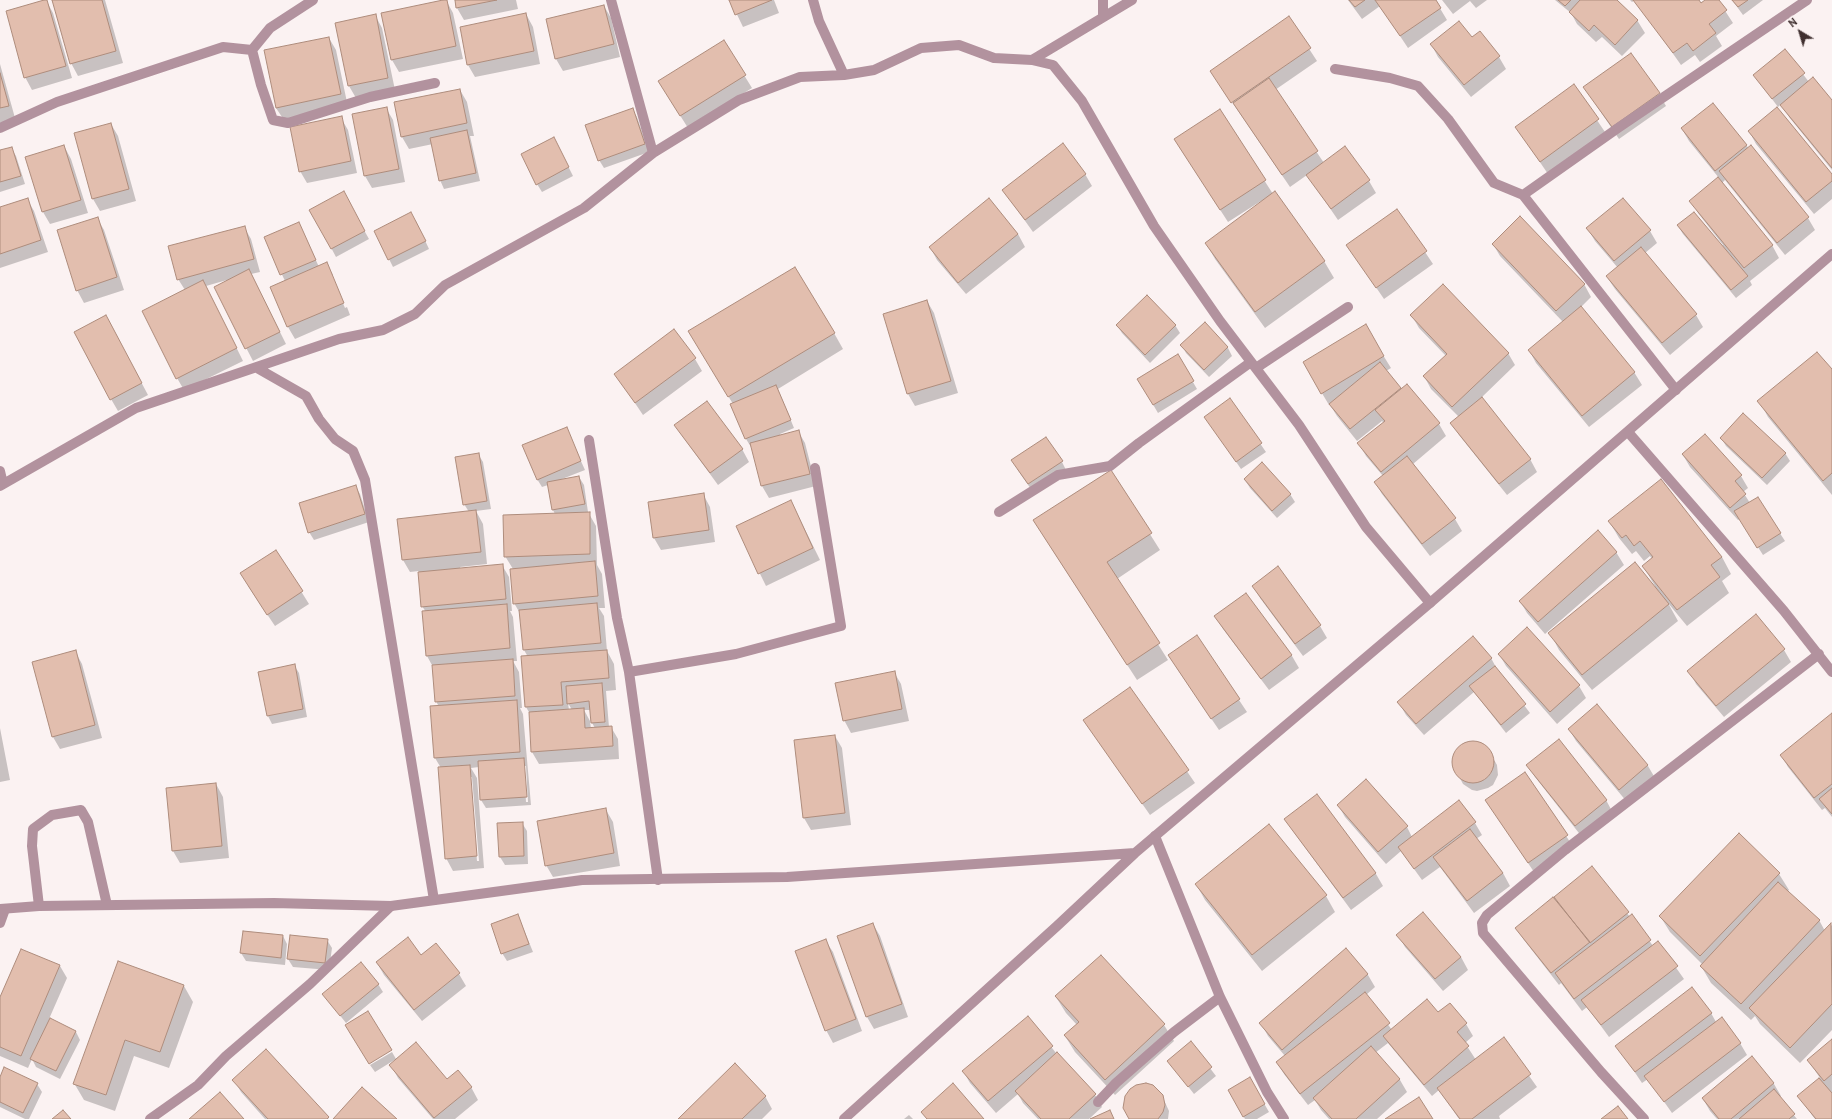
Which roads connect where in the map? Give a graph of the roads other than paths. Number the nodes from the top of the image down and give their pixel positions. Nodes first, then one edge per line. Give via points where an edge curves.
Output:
1 (313, 0) edge
2 (611, 0) edge
3 (813, 0) edge
4 (1103, 0) edge
5 (1132, 0) edge
6 (1807, 0) edge
7 (1103, 17) junction
8 (252, 50) junction
9 (1032, 60) junction
10 (1335, 69) dead end
11 (844, 75) junction
12 (435, 83) dead end
13 (0, 128) edge
14 (653, 153) junction
15 (1523, 195) junction
16 (1832, 254) edge
17 (1348, 307) dead end
18 (1253, 365) junction
19 (256, 368) junction
20 (1676, 390) junction
21 (1628, 432) junction
22 (589, 440) dead end
23 (815, 468) dead end
24 (0, 471) edge
25 (2, 485) edge
26 (999, 512) dead end
27 (1430, 603) junction
28 (1819, 654) junction
29 (629, 672) junction
30 (1832, 672) edge
31 (1155, 836) junction
32 (1135, 853) junction
33 (658, 880) junction
34 (434, 900) junction
35 (39, 906) junction
36 (108, 906) junction
37 (391, 906) junction
38 (2, 909) edge
39 (0, 923) edge
40 (1220, 997) junction
41 (1098, 1102) dead end
42 (848, 1118) edge
43 (150, 1119) edge
44 (1284, 1119) edge
45 (1644, 1119) edge

1 - 8 street via 270,28
2 - 14 street
3 - 11 street via 819,21
4 - 7 street
5 - 7 street
6 - 15 street
7 - 9 street
8 - 12 street via 273,120 288,123 370,97
8 - 13 street via 222,46 56,102
9 - 11 street via 994,58 959,46 921,48 874,70
9 - 18 street via 1053,65 1082,101 1154,226
10 - 15 street via 1390,78 1418,86 1448,119 1494,183
11 - 14 street via 800,76 739,100
14 - 19 street via 584,208 446,285 415,314 383,330 340,339
15 - 20 street
16 - 20 street
17 - 18 street
18 - 26 street via 1139,443 1110,466 1058,475
18 - 27 street via 1299,425 1366,527
19 - 25 street via 136,408
19 - 34 street via 306,396 334,439 353,451 365,480
20 - 21 street
21 - 27 street
21 - 28 street
22 - 29 street via 617,618
23 - 29 street via 841,626 736,654
24 - 25 street
27 - 31 street
28 - 30 street
28 - 45 street via 1565,850 1487,915 1482,923 1483,933
29 - 33 street
31 - 32 street
31 - 40 street
32 - 33 street via 787,877
32 - 42 street
33 - 34 street via 582,880
34 - 37 street
35 - 36 street
35 - 36 street via 32,846 33,829 52,815 81,810 88,822
35 - 38 street
36 - 37 street via 274,903
37 - 43 street via 310,984 226,1056 198,1085
38 - 39 street
40 - 41 street via 1174,1032
40 - 44 street via 1267,1092

